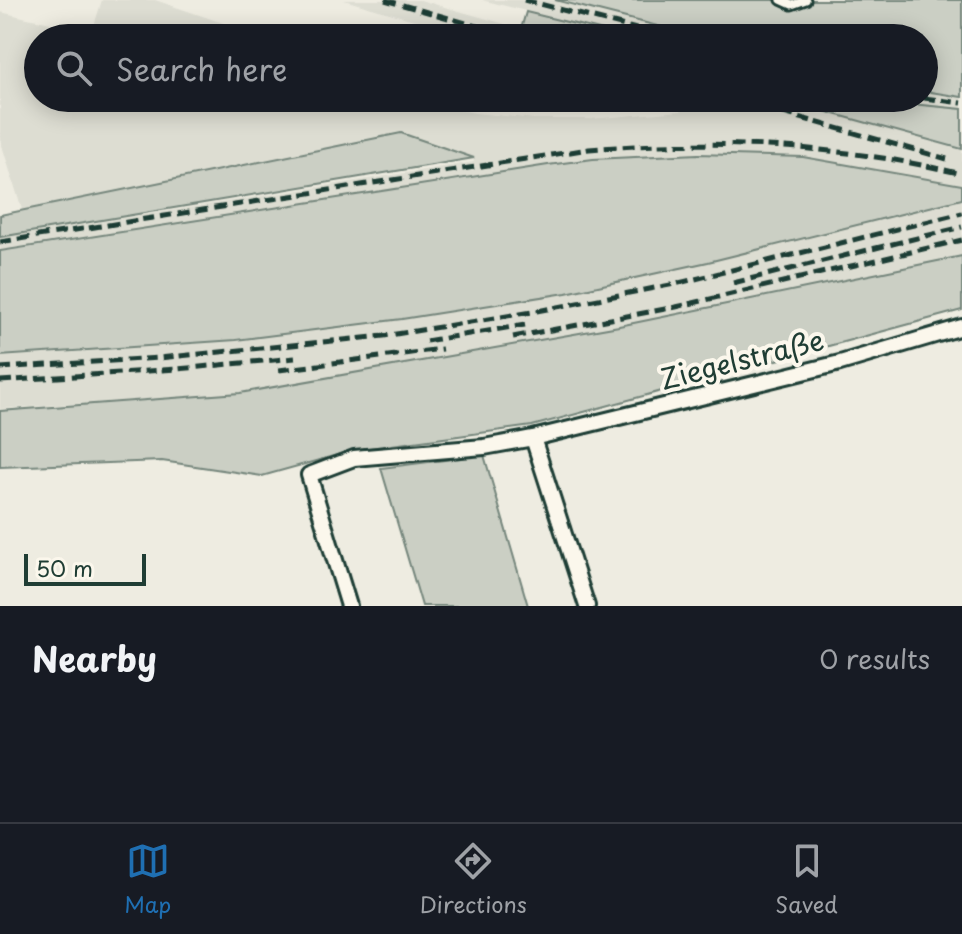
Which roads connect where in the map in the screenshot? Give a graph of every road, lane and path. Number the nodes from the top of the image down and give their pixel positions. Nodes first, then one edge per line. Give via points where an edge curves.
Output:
1 (781, 0) edge
2 (806, 0) edge
3 (962, 327) edge
4 (533, 438) junction
5 (349, 606) edge
6 (587, 606) edge

1 - 2 lane via 792,5
3 - 4 street, Ziegelstraße via 840,363
4 - 5 street, Ziegelstraße via 354,458 309,475
4 - 6 street

